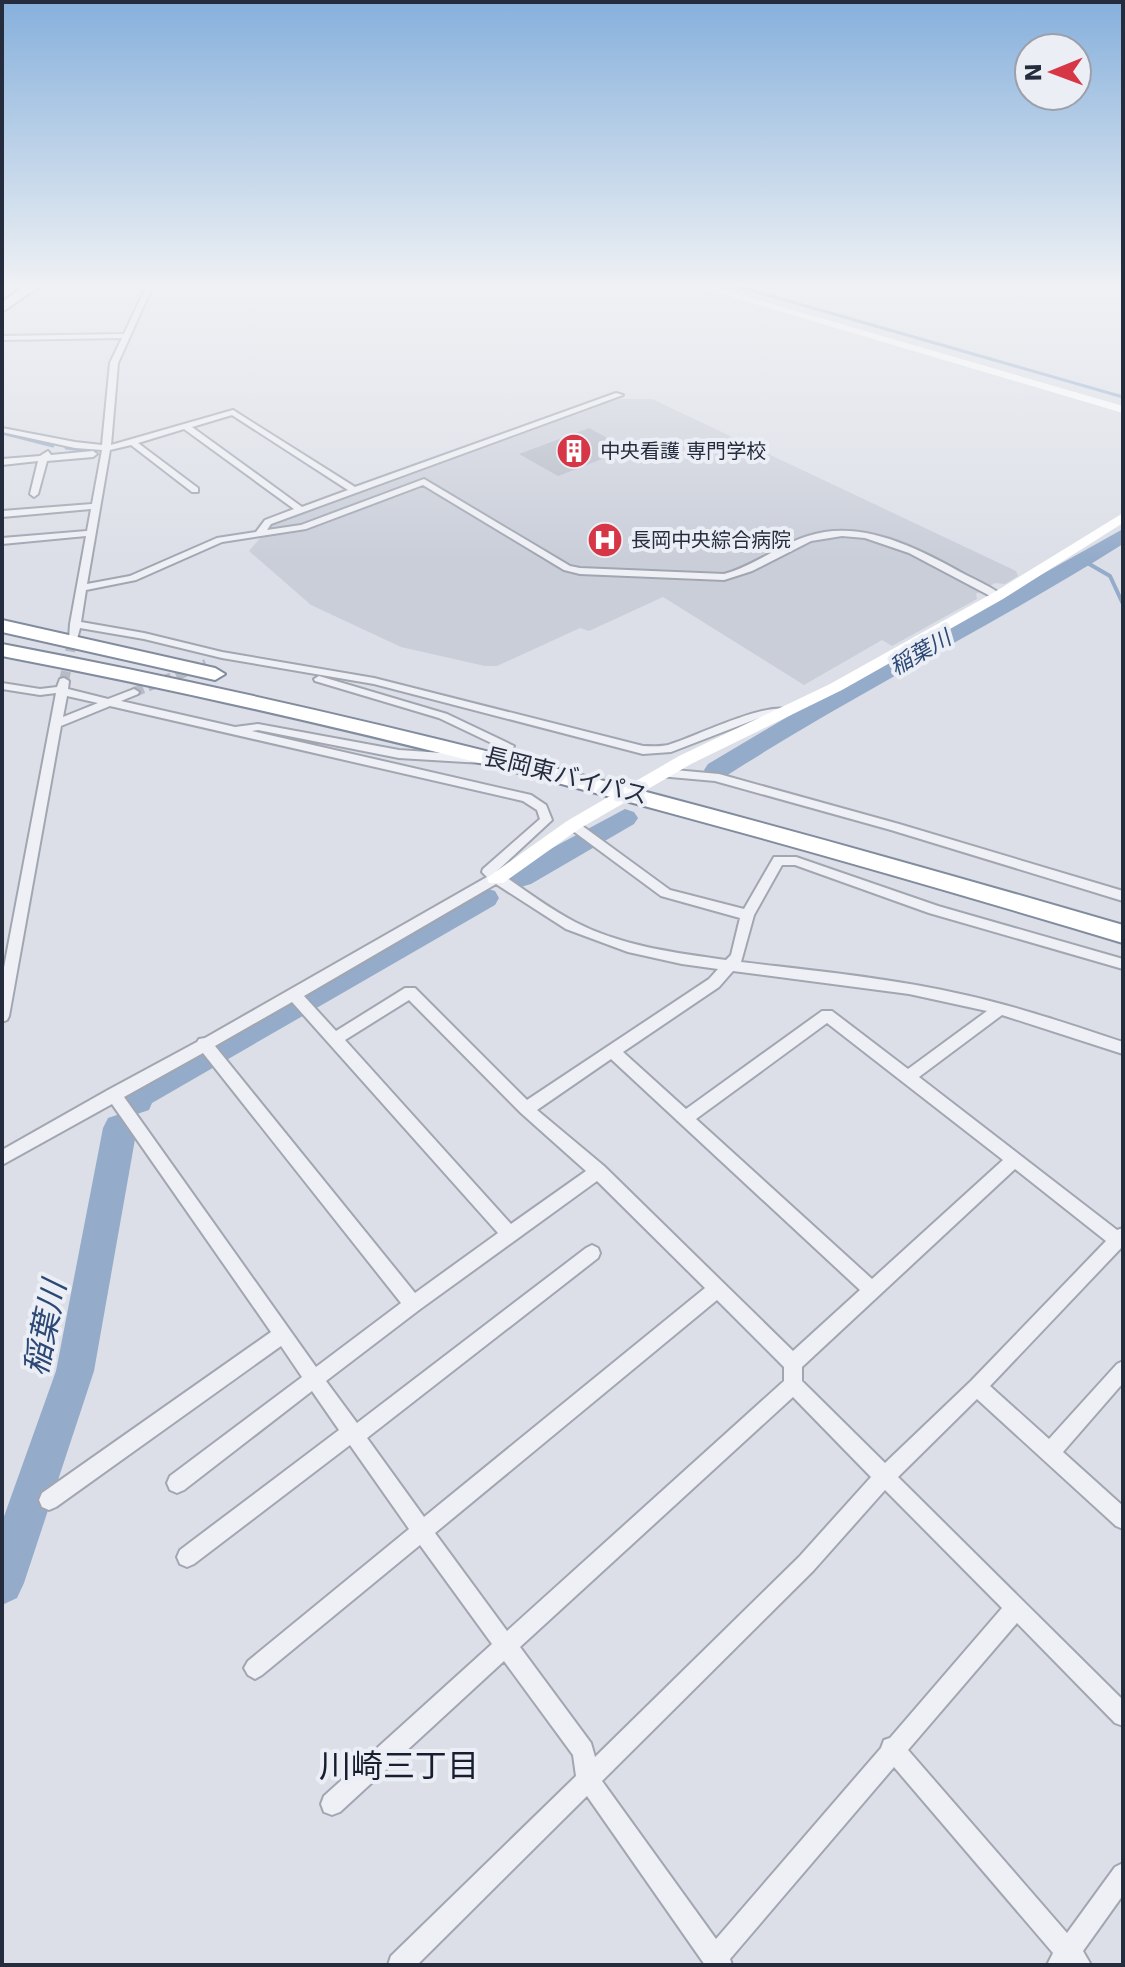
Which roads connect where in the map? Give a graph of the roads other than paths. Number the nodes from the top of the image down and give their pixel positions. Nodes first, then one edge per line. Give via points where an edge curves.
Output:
1 (113, 375) edge
2 (1003, 375) edge
3 (619, 395) dead end
4 (1123, 410) edge
5 (185, 426) junction
6 (2, 430) edge
7 (63, 443) junction
8 (133, 443) junction
9 (107, 450) junction
10 (43, 458) junction
11 (2, 462) edge
12 (195, 490) dead end
13 (355, 491) junction
14 (34, 494) dead end
15 (96, 506) junction
16 (301, 510) junction
17 (2, 514) edge
18 (1123, 517) edge
19 (92, 533) junction
20 (260, 533) junction
21 (2, 541) edge
22 (82, 588) junction
23 (998, 596) junction
24 (75, 624) junction
25 (2, 626) edge
26 (73, 637) tunnel mouth
27 (2, 639) edge
28 (2, 650) edge
29 (222, 655) junction
30 (261, 662) junction
31 (2, 663) edge
32 (206, 664) tunnel mouth
33 (2, 686) edge
34 (63, 687) junction
35 (134, 692) tunnel mouth
36 (113, 703) junction
37 (793, 710) junction
38 (303, 711) junction
39 (385, 716) junction
40 (56, 724) junction
41 (233, 732) junction
42 (503, 753) junction
43 (647, 782) junction
44 (579, 828) junction
45 (496, 878) junction
46 (1123, 896) edge
47 (747, 915) junction
48 (1123, 919) edge
49 (1123, 934) edge
50 (1123, 964) edge
51 (732, 965) junction
52 (294, 995) junction
53 (1000, 1009) junction
54 (2, 1016) edge
55 (335, 1039) junction
56 (204, 1043) junction
57 (1123, 1048) edge
58 (613, 1052) junction
59 (907, 1078) junction
60 (113, 1094) junction
61 (526, 1109) junction
62 (685, 1118) junction
63 (2, 1158) edge
64 (1013, 1161) junction
65 (598, 1171) junction
66 (510, 1235) junction
67 (1121, 1237) edge
68 (592, 1253) dead end
69 (871, 1289) junction
70 (716, 1290) junction
71 (413, 1304) junction
72 (283, 1334) junction
73 (793, 1363) junction
74 (1123, 1370) edge
75 (314, 1378) junction
76 (793, 1385) junction
77 (977, 1387) junction
78 (353, 1434) junction
79 (1050, 1452) junction
80 (886, 1475) junction
81 (177, 1483) dead end
82 (49, 1500) dead end
83 (1123, 1519) edge
84 (423, 1533) junction
85 (187, 1557) dead end
86 (1016, 1608) junction
87 (504, 1645) junction
88 (255, 1668) dead end
89 (1123, 1715) edge
90 (892, 1748) junction
91 (587, 1778) junction
92 (332, 1804) dead end
93 (1123, 1875) edge
94 (717, 1961) edge
95 (1069, 1961) edge
96 (400, 1965) edge

1 - 9 street
2 - 4 street
3 - 13 street
5 - 8 street
5 - 13 street via 233,412
5 - 16 street
6 - 7 street
7 - 9 street
7 - 10 street
8 - 9 street
8 - 12 street
9 - 10 street
9 - 15 street
10 - 11 street
10 - 14 street
13 - 16 street
15 - 17 street
15 - 19 street
16 - 20 street via 268,522
18 - 23 street
19 - 21 street
19 - 22 street
20 - 22 street via 220,540 133,578
20 - 23 street via 303,527 424,482 580,571 724,577 819,535 854,534 888,541
22 - 24 street
23 - 37 street
24 - 26 street
24 - 29 street
25 - 39 highway
27 - 39 highway, 長岡東バイパス
28 - 38 highway, 長岡東バイパス
29 - 30 street
29 - 32 street
30 - 37 street via 374,681 643,750 667,749 757,715
30 - 42 street via 417,707
31 - 38 highway
33 - 34 street via 40,692
34 - 36 street
34 - 40 street
35 - 36 street
36 - 40 street
36 - 41 street
37 - 43 street via 717,743
38 - 42 highway, 長岡東バイパス
39 - 42 highway, 長岡東バイパス
40 - 54 street
41 - 42 street via 258,727 414,756
41 - 45 street via 527,798 542,808 546,820 488,872
42 - 43 highway, 長岡東バイパス
43 - 44 street
43 - 46 street via 730,781
43 - 48 highway, 長岡東バイパス
43 - 49 highway, 長岡東バイパス
44 - 45 street
44 - 47 street via 666,893
45 - 51 street via 597,937 652,953
45 - 52 street
47 - 50 street via 778,860 796,861 934,910
47 - 51 street
51 - 53 street via 909,989
51 - 58 street
52 - 55 street
52 - 56 street
53 - 57 street
53 - 59 street
55 - 61 street via 410,992
55 - 66 street
56 - 60 street
56 - 71 street
58 - 61 street
58 - 62 street
59 - 62 street via 827,1015
59 - 64 street
60 - 63 street
60 - 72 street
61 - 65 street
62 - 69 street
64 - 67 street
64 - 69 street
65 - 66 street
65 - 70 street
66 - 71 street
67 - 77 street
68 - 78 street
69 - 73 street
70 - 73 street
70 - 84 street
71 - 75 street
72 - 75 street
72 - 82 street
73 - 76 street
74 - 79 street
75 - 78 street
75 - 81 street
76 - 80 street
76 - 87 street
77 - 79 street
77 - 80 street
78 - 84 street
78 - 85 street
79 - 83 street
80 - 86 street
80 - 91 street via 806,1564
84 - 87 street
84 - 88 street
86 - 89 street
86 - 90 street
87 - 91 street via 583,1751
87 - 92 street
90 - 94 street
90 - 95 street
91 - 94 street
91 - 96 street
93 - 95 street

